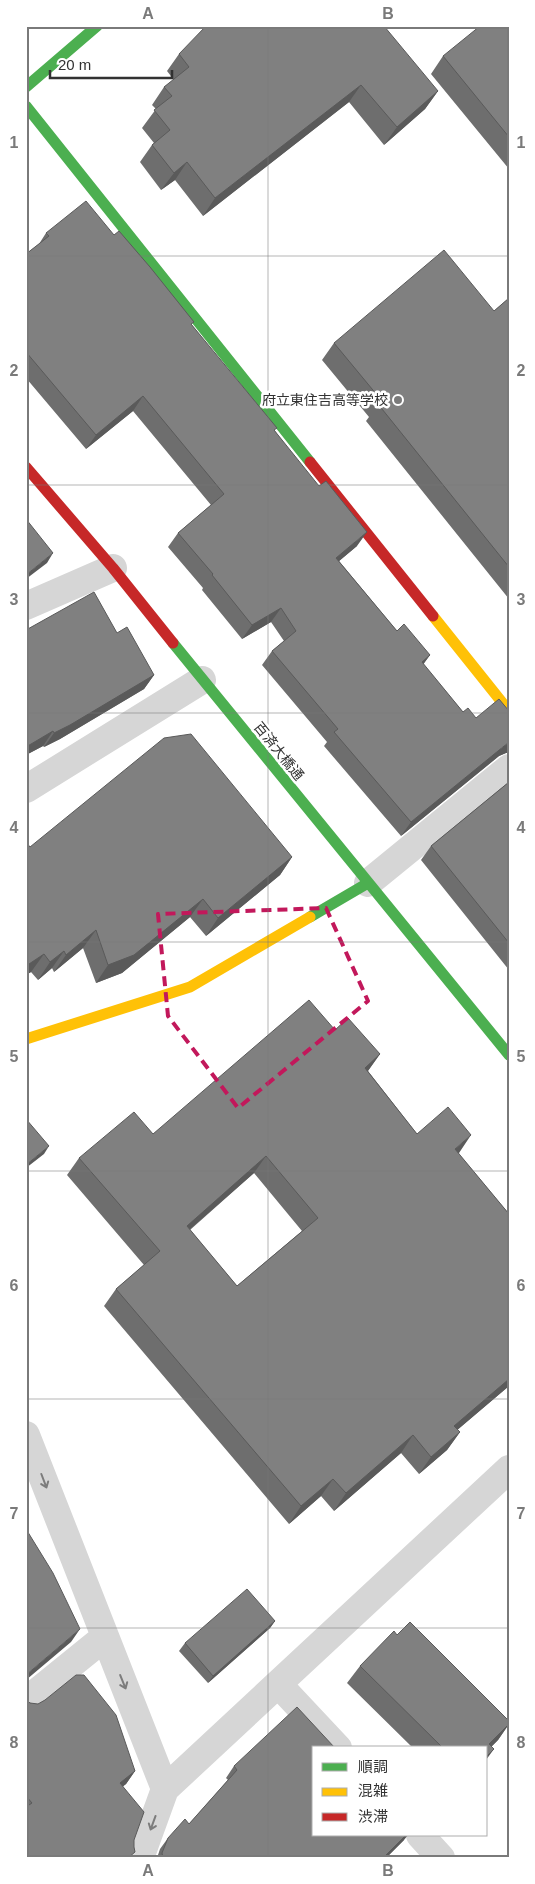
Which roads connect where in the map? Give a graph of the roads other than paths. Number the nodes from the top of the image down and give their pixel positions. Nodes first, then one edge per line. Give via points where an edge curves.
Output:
1 (97, 26) edge
2 (26, 88) edge
3 (26, 106) edge
4 (26, 466) edge
5 (113, 568) junction
6 (26, 606) edge
7 (202, 680) junction
8 (509, 711) edge
9 (509, 768) edge
10 (26, 789) edge
11 (368, 884) junction
12 (26, 1039) edge
13 (509, 1055) edge
14 (26, 1436) edge
15 (509, 1469) edge
16 (105, 1637) junction
17 (278, 1684) junction
18 (26, 1701) edge
19 (336, 1746) edge
20 (165, 1789) junction
21 (421, 1836) edge
22 (140, 1858) edge
23 (441, 1858) edge

1 - 2 street
3 - 8 street
4 - 5 street, 百済大橋通
5 - 6 street
5 - 7 street, 百済大橋通
7 - 10 street
7 - 11 street, 百済大橋通
9 - 11 street
11 - 12 street via 190,988
11 - 13 street, 百済大橋通
14 -> 16 street
15 - 17 street
16 - 18 street
16 -> 20 street
17 - 19 street
17 - 20 street
20 -> 22 street
21 - 23 street

